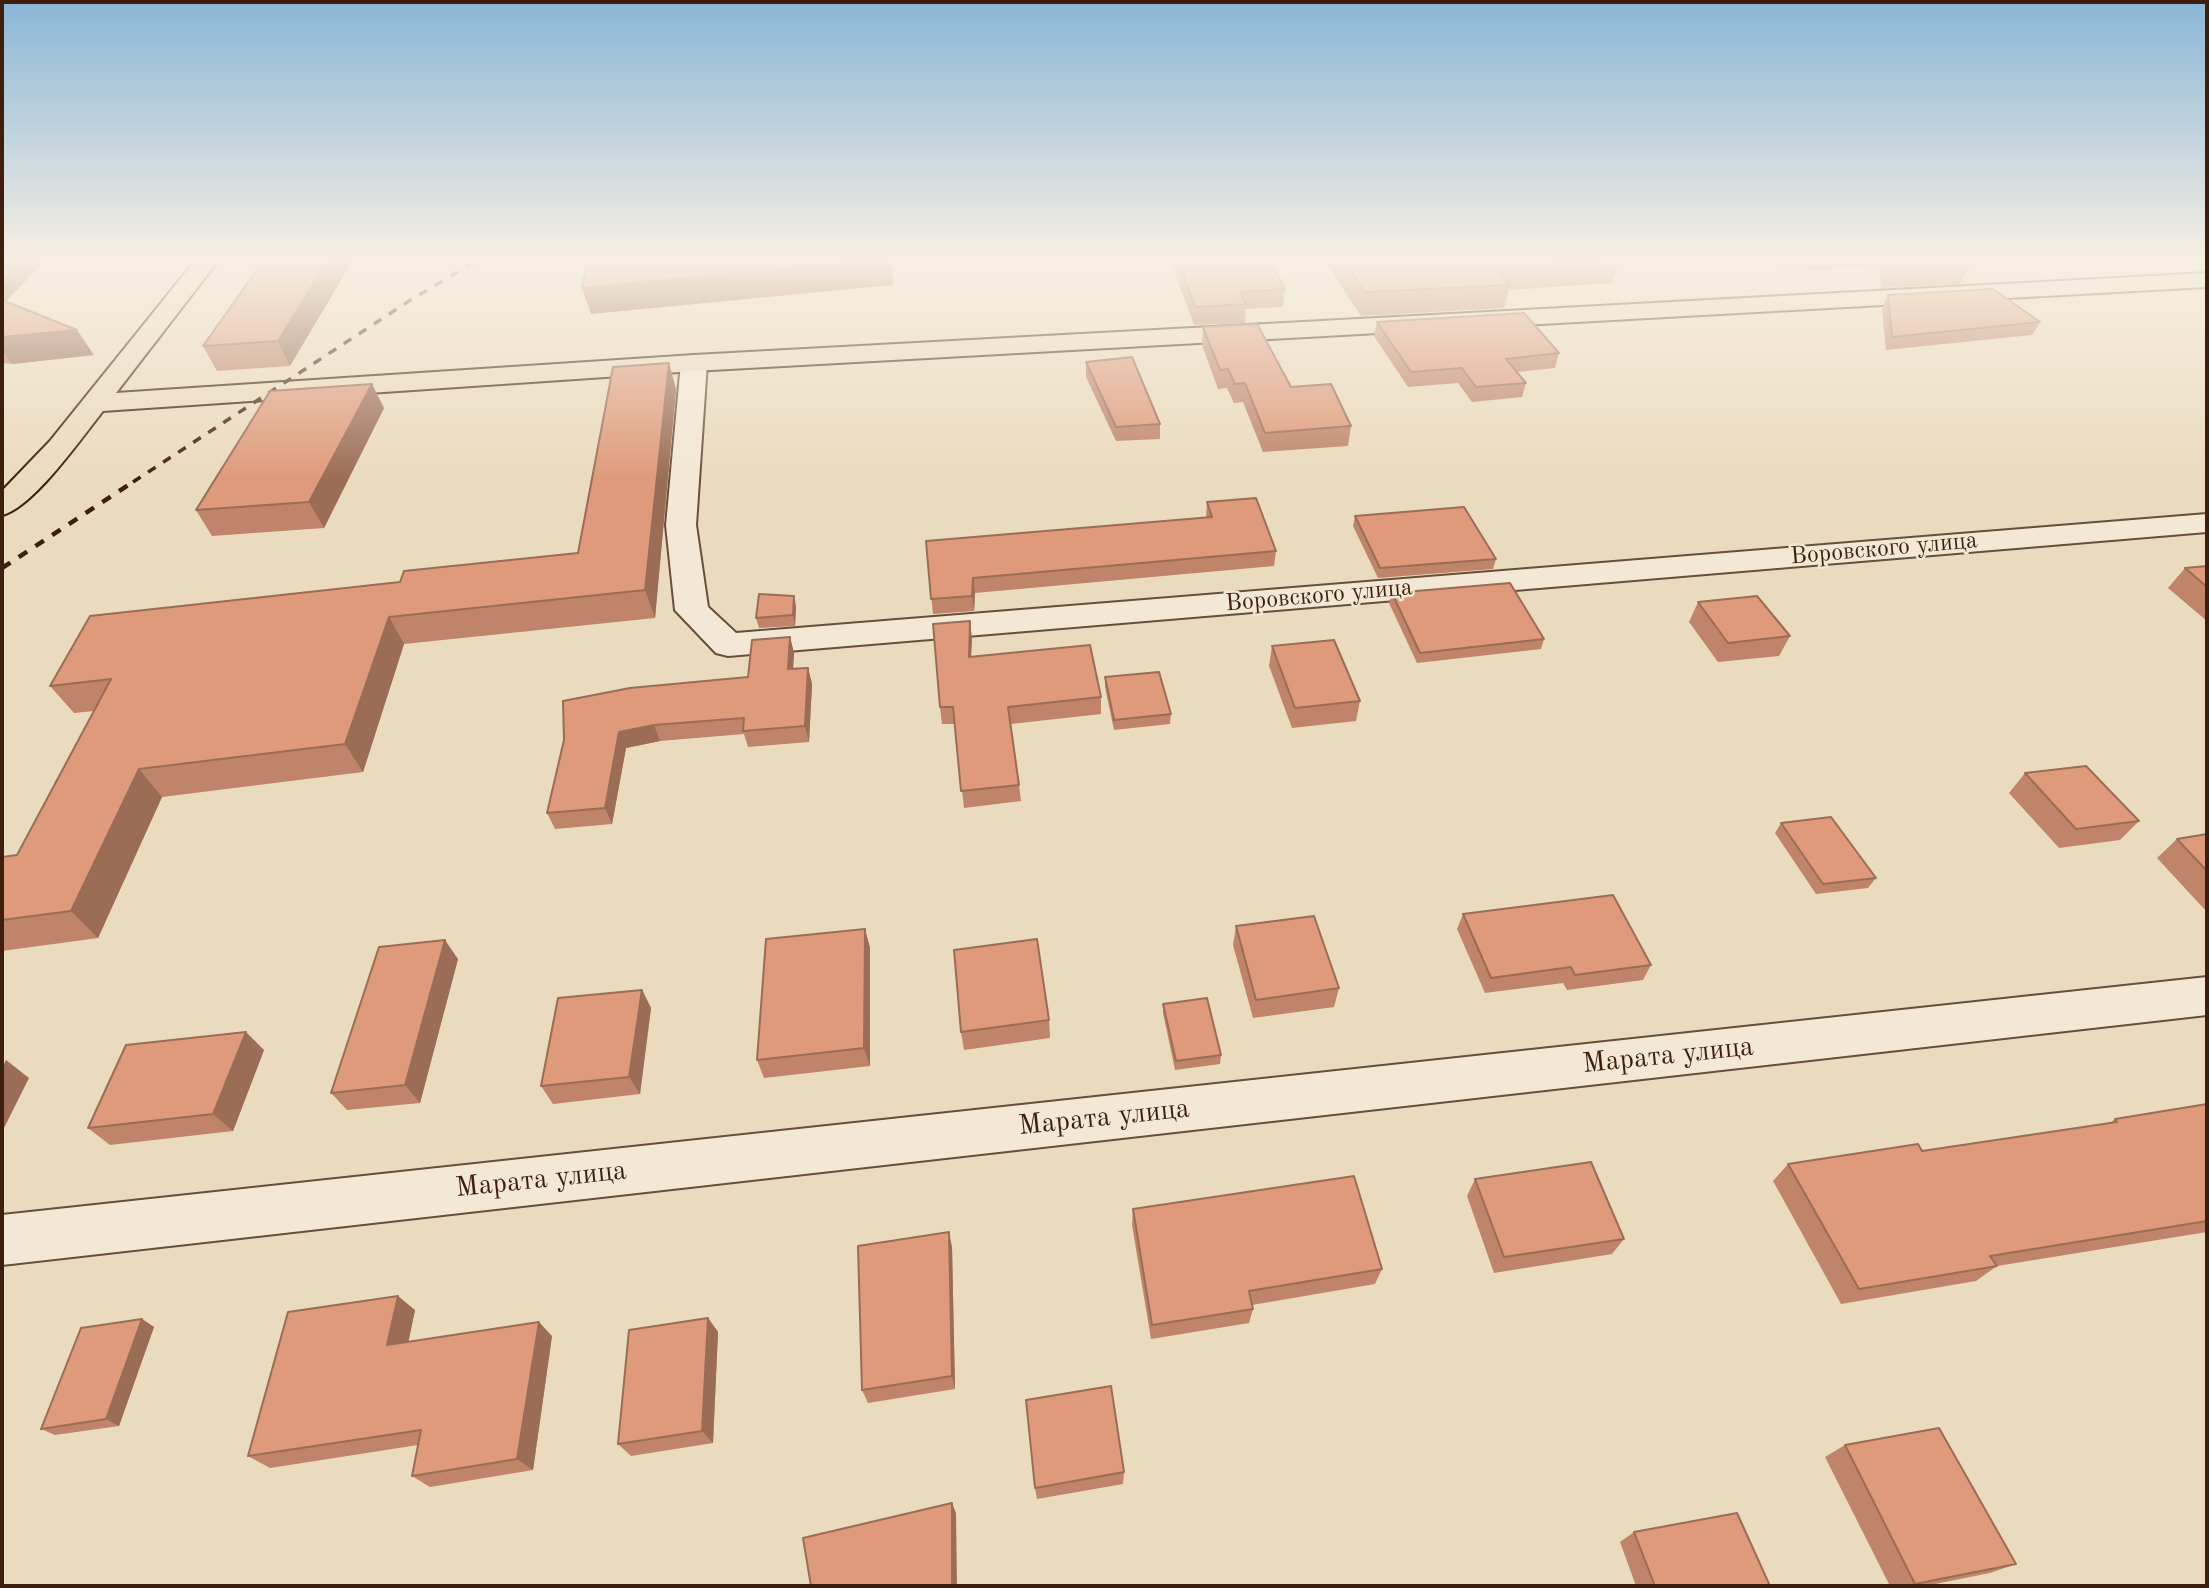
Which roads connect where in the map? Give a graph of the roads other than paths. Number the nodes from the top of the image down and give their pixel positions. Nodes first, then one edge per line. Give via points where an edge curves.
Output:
1 (151, 331) edge
2 (1275, 331) edge
3 (694, 363) junction
4 (94, 403) junction
5 (2, 506) edge
6 (2207, 523) edge
7 (2207, 996) edge
8 (2, 1240) edge

1 - 4 main road
2 - 3 main road
3 - 4 main road
3 - 6 street, Воровского улица via 681,525 692,610 727,645
4 - 5 main road via 60,447
7 - 8 street, Марата улица

